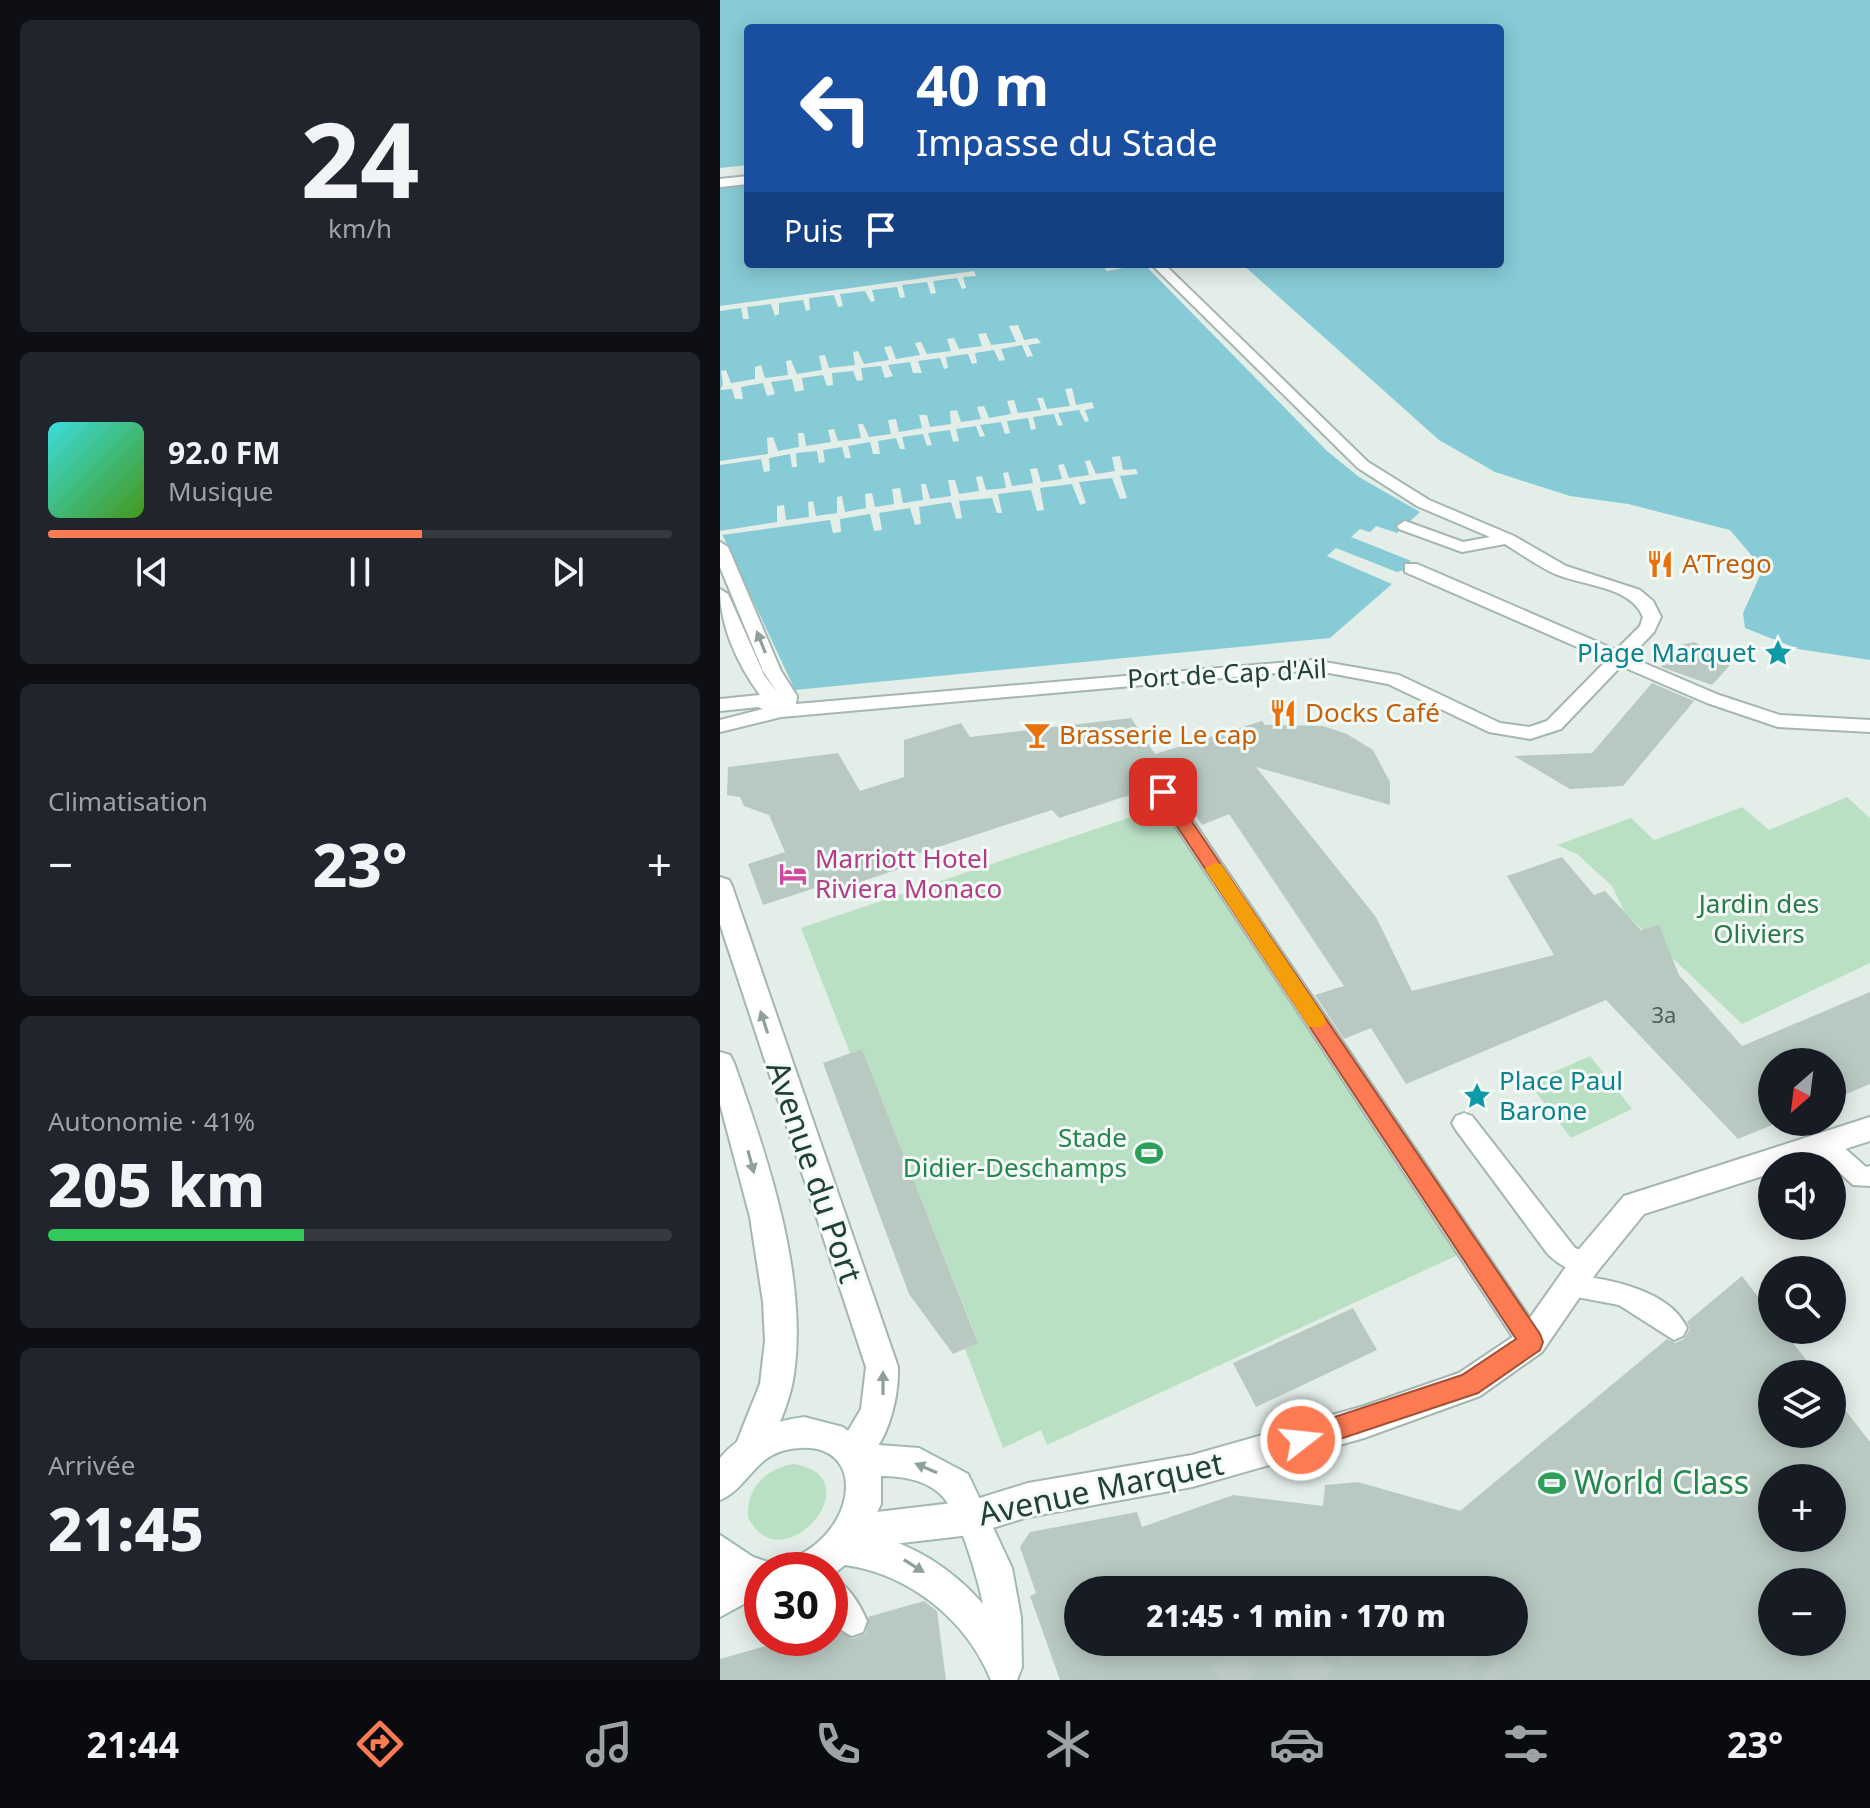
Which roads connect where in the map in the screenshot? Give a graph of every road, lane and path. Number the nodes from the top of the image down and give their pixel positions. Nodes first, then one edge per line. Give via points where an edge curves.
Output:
1 (744, 180) edge
2 (720, 183) edge
3 (1161, 268) edge
4 (1405, 526) dead end
5 (1508, 539) junction
6 (720, 547) edge
7 (1411, 568) dead end
8 (720, 594) edge
9 (1618, 658) junction
10 (720, 705) edge
11 (781, 711) junction
12 (720, 726) edge
13 (1870, 726) edge
14 (1163, 792) dead end
15 (720, 886) edge
16 (723, 1084) edge
17 (1464, 1123) dead end
18 (1870, 1129) edge
19 (1824, 1144) junction
20 (1870, 1176) edge
21 (1578, 1275) junction
22 (1674, 1328) dead end
23 (1531, 1342) junction
24 (751, 1449) junction
25 (855, 1456) junction
26 (720, 1484) edge
27 (970, 1518) junction
28 (720, 1552) edge
29 (832, 1552) edge
30 (848, 1556) edge
31 (848, 1556) edge
32 (744, 1570) edge
33 (744, 1584) edge
34 (720, 1599) edge
35 (848, 1612) edge
36 (852, 1621) dead end
37 (1008, 1673) edge

1 - 2 lane
3 - 5 lane, Port de Cap d'Ail via 1363,465 1423,503
4 - 5 lane via 1462,547
5 - 9 lane, Port de Cap d'Ail via 1560,570 1634,594 1647,605 1652,617 1648,628
11 -> 6 lane via 788,696 772,671
7 - 9 lane
8 - 11 lane via 755,676
9 - 11 lane, Port de Cap d'Ail via 1554,725 1530,733 1496,728 1393,679 1313,665
9 - 13 lane via 1778,721
10 - 11 lane via 761,701
11 - 12 lane
14 - 23 lane
25 -> 15 street, Avenue du Port via 884,1393 882,1367
16 -> 24 street via 762,1207 781,1341 778,1375
17 - 21 lane
18 - 19 street, Avenue Marquet
19 - 20 lane via 1862,1178
19 - 21 street, Avenue Marquet via 1634,1205
21 - 22 lane via 1639,1300
21 - 23 street, Avenue Marquet
23 - 27 street, Avenue Marquet via 1469,1385 1364,1422 1192,1471 1074,1490
24 - 25 street via 796,1431 818,1432 837,1439
24 - 26 street
27 -> 25 street via 956,1486 940,1474 901,1460
25 - 29 street via 864,1495
27 - 30 street, Avenue Marquet
27 - 37 street via 994,1568
28 - 32 street
31 -> 37 street via 871,1549 900,1558 940,1583 984,1633
33 - 34 street
35 - 36 lane

